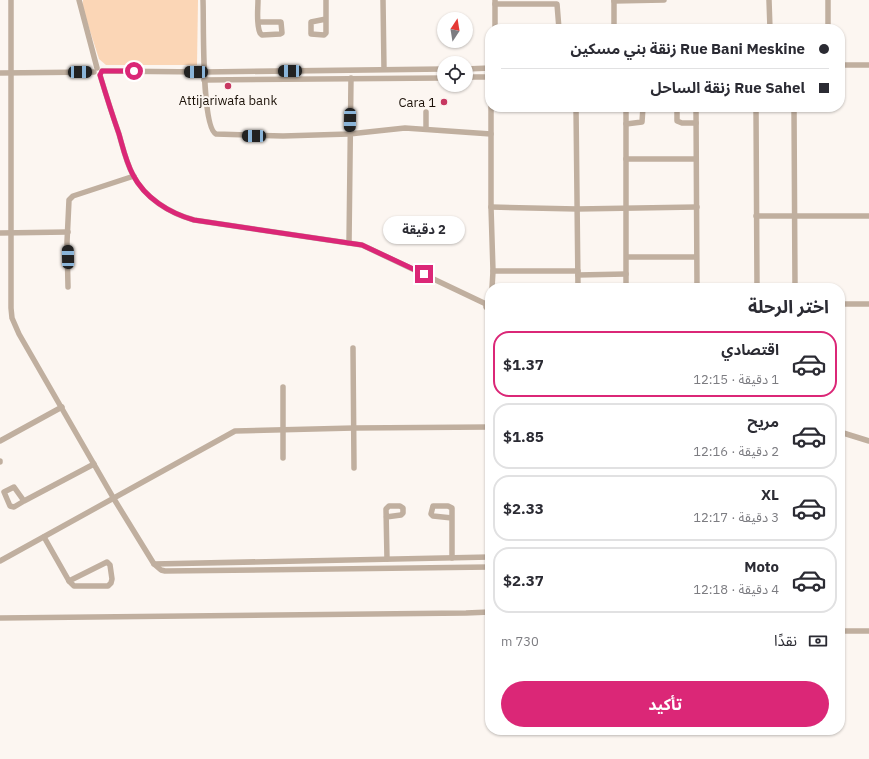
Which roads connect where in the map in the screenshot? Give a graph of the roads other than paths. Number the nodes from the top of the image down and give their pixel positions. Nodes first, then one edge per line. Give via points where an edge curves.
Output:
1 (10, 0) edge
2 (79, 0) edge
3 (203, 0) edge
4 (258, 0) edge
5 (326, 0) edge
6 (383, 0) edge
7 (614, 0) edge
8 (664, 0) edge
9 (769, 0) edge
10 (828, 0) edge
11 (495, 2) edge
12 (326, 19) dead end
13 (258, 22) dead end
14 (495, 24) edge
15 (559, 24) edge
16 (614, 24) edge
17 (770, 24) edge
18 (828, 24) edge
19 (845, 65) edge
20 (869, 65) edge
21 (485, 68) edge
22 (384, 69) junction
23 (437, 69) edge
24 (473, 69) edge
25 (98, 71) junction
26 (204, 72) junction
27 (0, 73) edge
28 (11, 73) junction
29 (473, 77) edge
30 (485, 77) edge
31 (351, 78) junction
32 (437, 78) edge
33 (204, 80) junction
34 (426, 112) dead end
35 (491, 112) edge
36 (576, 112) edge
37 (626, 112) edge
38 (643, 112) edge
39 (677, 112) edge
40 (696, 112) edge
41 (756, 112) edge
42 (794, 112) edge
43 (696, 123) junction
44 (626, 124) junction
45 (426, 129) junction
46 (349, 134) junction
47 (491, 134) junction
48 (626, 159) junction
49 (696, 159) junction
50 (134, 176) junction
51 (491, 207) junction
52 (626, 207) junction
53 (697, 207) junction
54 (577, 209) junction
55 (756, 216) junction
56 (869, 216) edge
57 (795, 217) junction
58 (11, 232) junction
59 (68, 232) junction
60 (0, 233) edge
61 (349, 243) junction
62 (696, 256) junction
63 (627, 257) junction
64 (493, 271) junction
65 (578, 273) junction
66 (626, 274) junction
67 (492, 283) edge
68 (578, 283) edge
69 (626, 283) edge
70 (697, 283) edge
71 (757, 283) edge
72 (795, 283) edge
73 (68, 287) dead end
74 (485, 302) edge
75 (845, 304) edge
76 (869, 304) edge
77 (353, 348) dead end
78 (283, 387) dead end
79 (62, 407) junction
80 (485, 427) edge
81 (354, 428) junction
82 (283, 430) junction
83 (845, 434) edge
84 (0, 441) edge
85 (869, 441) edge
86 (283, 458) dead end
87 (94, 464) junction
88 (354, 468) dead end
89 (114, 499) junction
90 (24, 501) dead end
91 (386, 517) dead end
92 (452, 518) dead end
93 (44, 537) junction
94 (485, 557) edge
95 (452, 558) junction
96 (360, 559) junction
97 (387, 559) junction
98 (0, 561) edge
99 (154, 564) junction
100 (485, 567) edge
101 (359, 568) junction
102 (69, 581) junction
103 (485, 612) edge
104 (0, 618) edge
105 (845, 631) edge
106 (869, 631) edge

1 - 28 street
2 - 25 street
3 - 26 street
4 - 13 street
5 - 12 street
6 - 22 street
7 - 8 street
7 - 16 street
9 - 17 street
10 - 18 street
11 - 14 street
11 - 15 street via 556,4
19 - 20 street
21 - 24 street
22 - 23 street
22 - 26 street
25 - 26 street
25 - 28 street
25 - 50 street
26 - 33 street
27 - 28 street
28 - 58 street
29 - 30 street
31 - 32 street
31 - 33 street
31 - 46 street
33 - 46 street via 213,133 283,136
34 - 45 street
35 - 47 street
36 - 54 street
37 - 44 street
38 - 44 street via 642,122
39 - 43 street via 677,121
40 - 43 street
41 - 55 street
42 - 57 street
43 - 49 street
44 - 48 street
45 - 46 street via 405,128
45 - 47 street
46 - 61 street
47 - 51 street
48 - 49 street
48 - 52 street
49 - 53 street
50 - 59 street via 70,198
50 - 61 street via 153,199 183,217
51 - 54 street
51 - 64 street
52 - 53 street
52 - 54 street
52 - 63 street
53 - 62 street
54 - 65 street
55 - 57 street
55 - 71 street
56 - 57 street
57 - 72 street
58 - 59 street
58 - 60 street
58 - 79 street via 12,318
59 - 73 street
61 - 74 street via 368,247
62 - 63 street
62 - 70 street
63 - 66 street
64 - 65 street
64 - 67 street
65 - 66 street
65 - 68 street
66 - 69 street
75 - 76 street
77 - 81 street
78 - 82 street
79 - 84 street
79 - 87 street
80 - 81 street
81 - 82 street
81 - 88 street
82 - 86 street
82 - 89 street via 232,433
83 - 85 street
87 - 89 street
87 - 90 street
89 - 93 street
89 - 99 street
91 - 97 street
92 - 95 street
93 - 98 street
93 - 102 street
94 - 95 street
95 - 97 street
96 - 97 street
96 - 99 street
96 - 101 street
99 - 101 street via 165,571
100 - 101 street
102 - 102 street via 74,586 108,586 112,581 110,565 104,563
103 - 104 street
105 - 106 street

